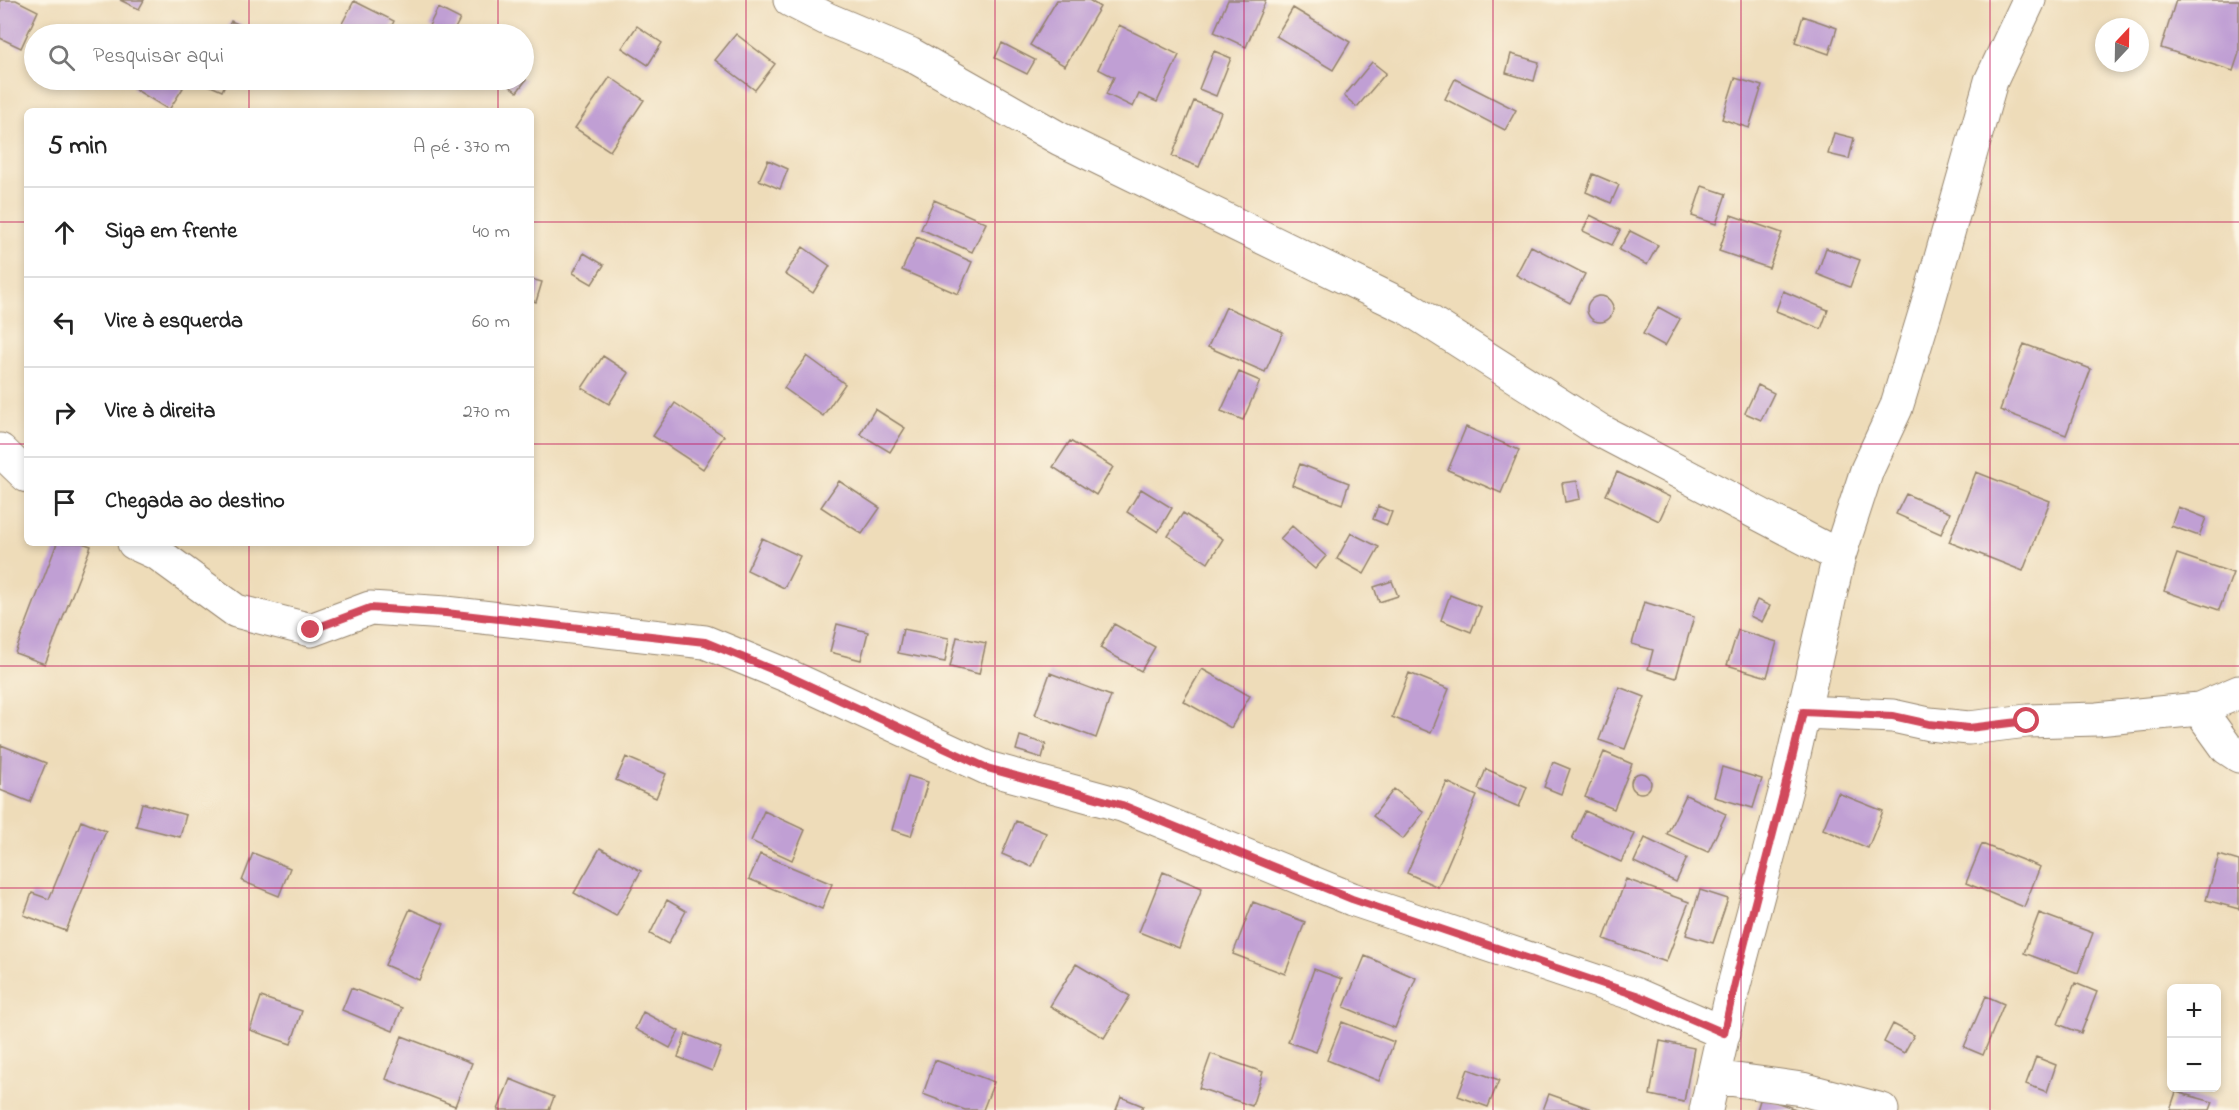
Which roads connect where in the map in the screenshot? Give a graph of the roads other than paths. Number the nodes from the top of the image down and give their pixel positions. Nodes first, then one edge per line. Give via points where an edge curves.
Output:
1 (790, 0) edge
2 (2029, 0) edge
3 (0, 450) edge
4 (24, 473) edge
5 (141, 546) edge
6 (1839, 556) junction
7 (2239, 692) edge
8 (2199, 709) junction
9 (1803, 712) junction
10 (2239, 756) edge
11 (1724, 1033) junction
12 (1714, 1077) junction
13 (1706, 1110) edge
14 (1882, 1110) edge

1 - 6 street via 910,54 1060,139 1408,308 1599,430
2 - 6 street via 1991,81 1896,408 1867,470
3 - 4 street
5 - 11 street via 158,554 236,611 311,630 370,608 705,642 987,768 1122,805 1352,899 1636,995
6 - 9 street
7 - 8 street
8 - 9 street via 1969,728 1893,716
8 - 10 street via 2227,747
9 - 11 street
11 - 12 street
12 - 13 street
12 - 14 street via 1802,1089

